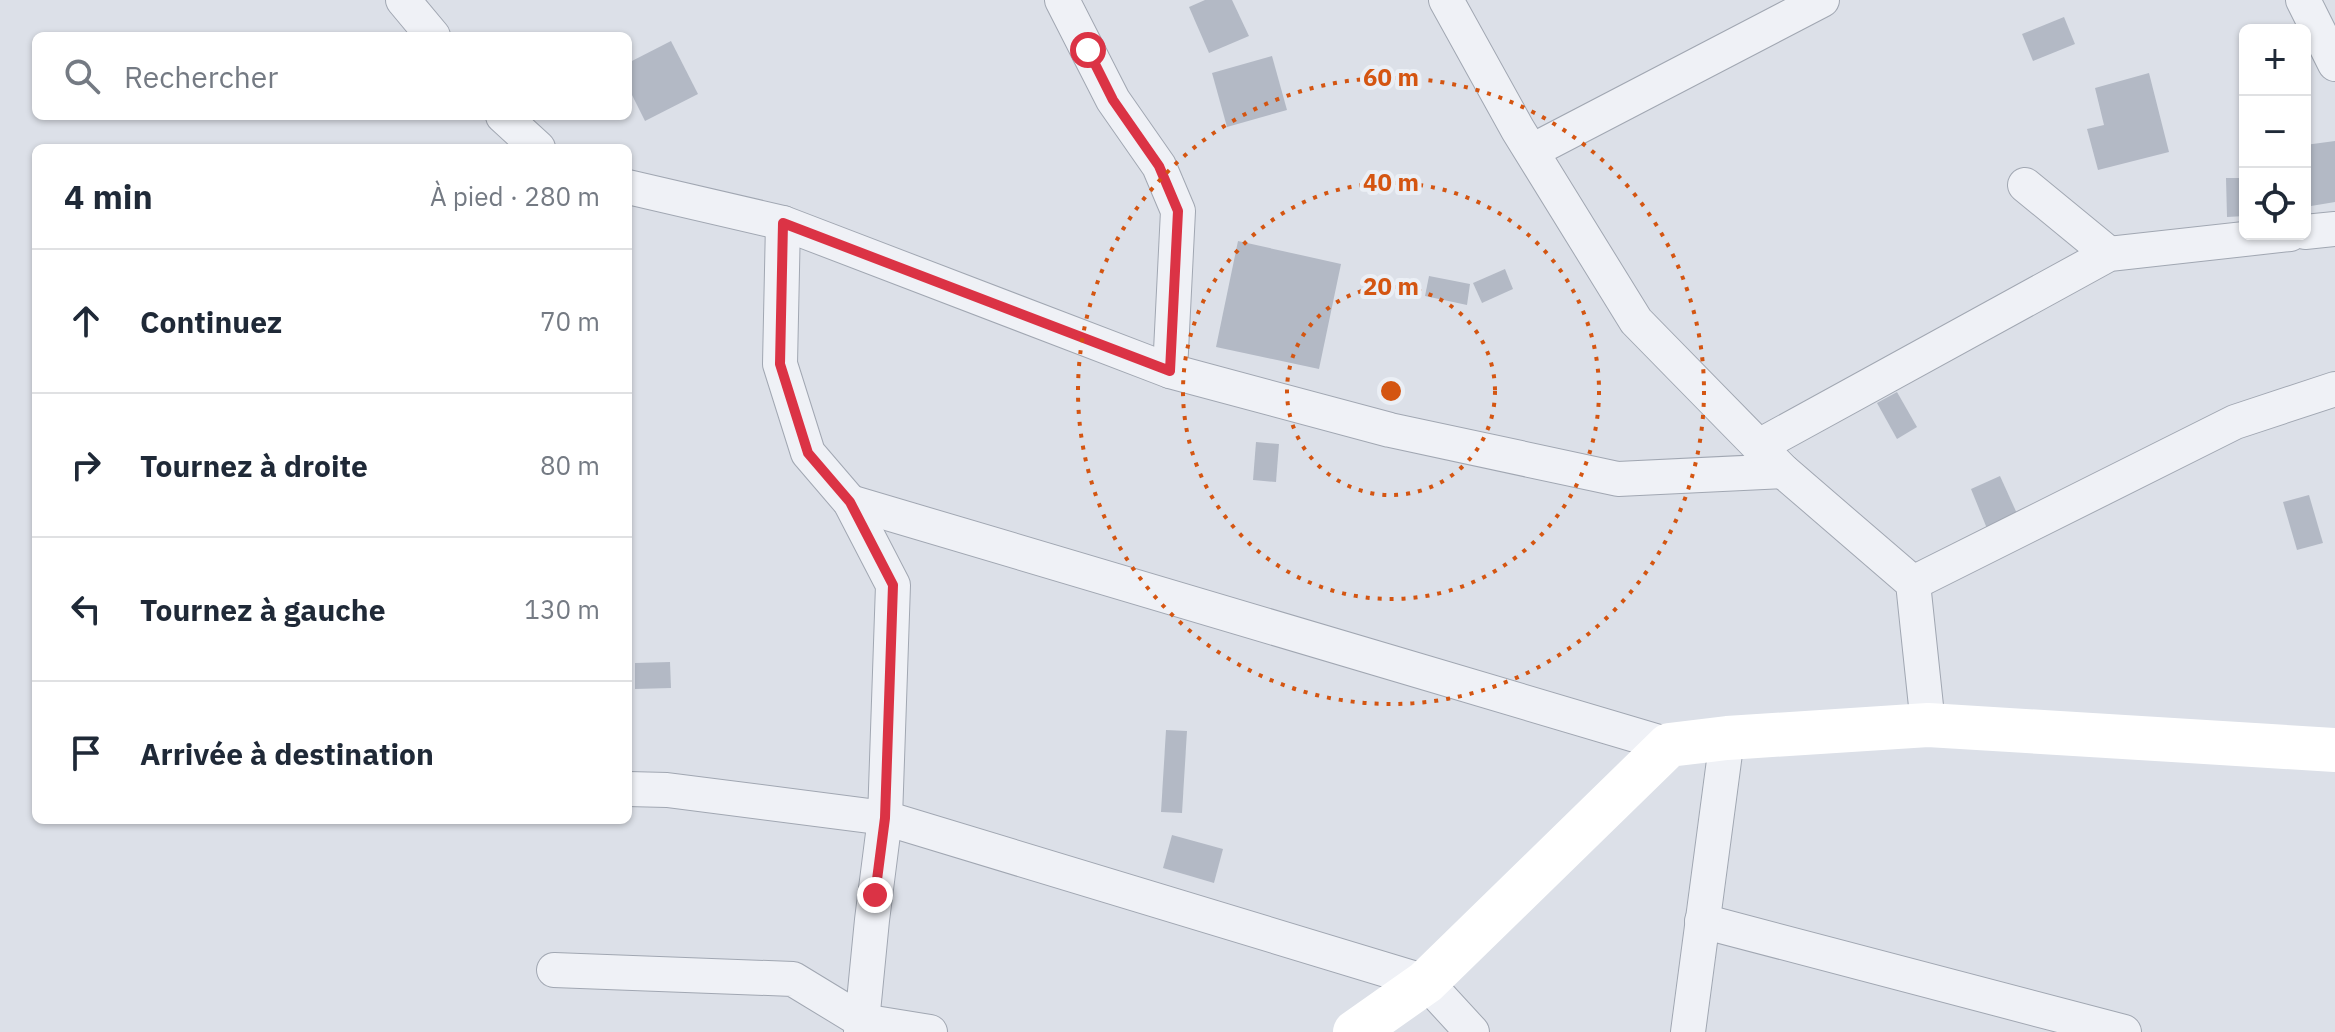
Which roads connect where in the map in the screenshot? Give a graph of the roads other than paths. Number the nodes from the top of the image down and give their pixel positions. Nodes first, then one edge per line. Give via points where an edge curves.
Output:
1 (1062, 0) edge
2 (1446, 0) edge
3 (1822, 0) edge
4 (2303, 0) edge
5 (2335, 64) edge
6 (507, 120) edge
7 (534, 144) edge
8 (1532, 151) junction
9 (2025, 185) dead end
10 (632, 188) edge
11 (783, 223) junction
12 (2335, 229) edge
13 (2311, 231) edge
14 (2239, 240) edge
15 (2109, 254) junction
16 (1170, 371) junction
17 (2335, 389) edge
18 (1759, 446) junction
19 (1783, 471) junction
20 (850, 502) junction
21 (1913, 583) junction
22 (1928, 725) junction
23 (1727, 738) junction
24 (1669, 745) junction
25 (2335, 750) edge
26 (632, 789) edge
27 (885, 818) junction
28 (1702, 921) junction
29 (554, 970) dead end
30 (1426, 982) junction
31 (862, 1026) edge
32 (930, 1032) edge
33 (1355, 1032) edge
34 (1472, 1032) edge
35 (1688, 1032) edge
36 (2124, 1032) edge

1 - 16 street via 1113,100 1159,166 1178,211
2 - 8 street
3 - 8 street
4 - 5 street
6 - 7 street
8 - 18 street via 1636,321
9 - 15 street
10 - 11 street
11 - 16 street
11 - 20 street via 780,364 808,453
12 - 13 street
14 - 15 street
15 - 18 street
16 - 19 street via 1390,430 1618,479
17 - 21 street via 2235,422
18 - 19 street
19 - 21 street
20 - 24 street
20 - 27 street via 893,585
21 - 22 street
22 - 23 main road
22 - 25 main road
23 - 24 main road
23 - 28 street
24 - 30 main road
26 - 27 street
27 - 30 street
27 - 31 street
28 - 35 street
28 - 36 street
29 - 31 street via 793,979
30 - 33 main road
30 - 34 street
31 - 32 street

